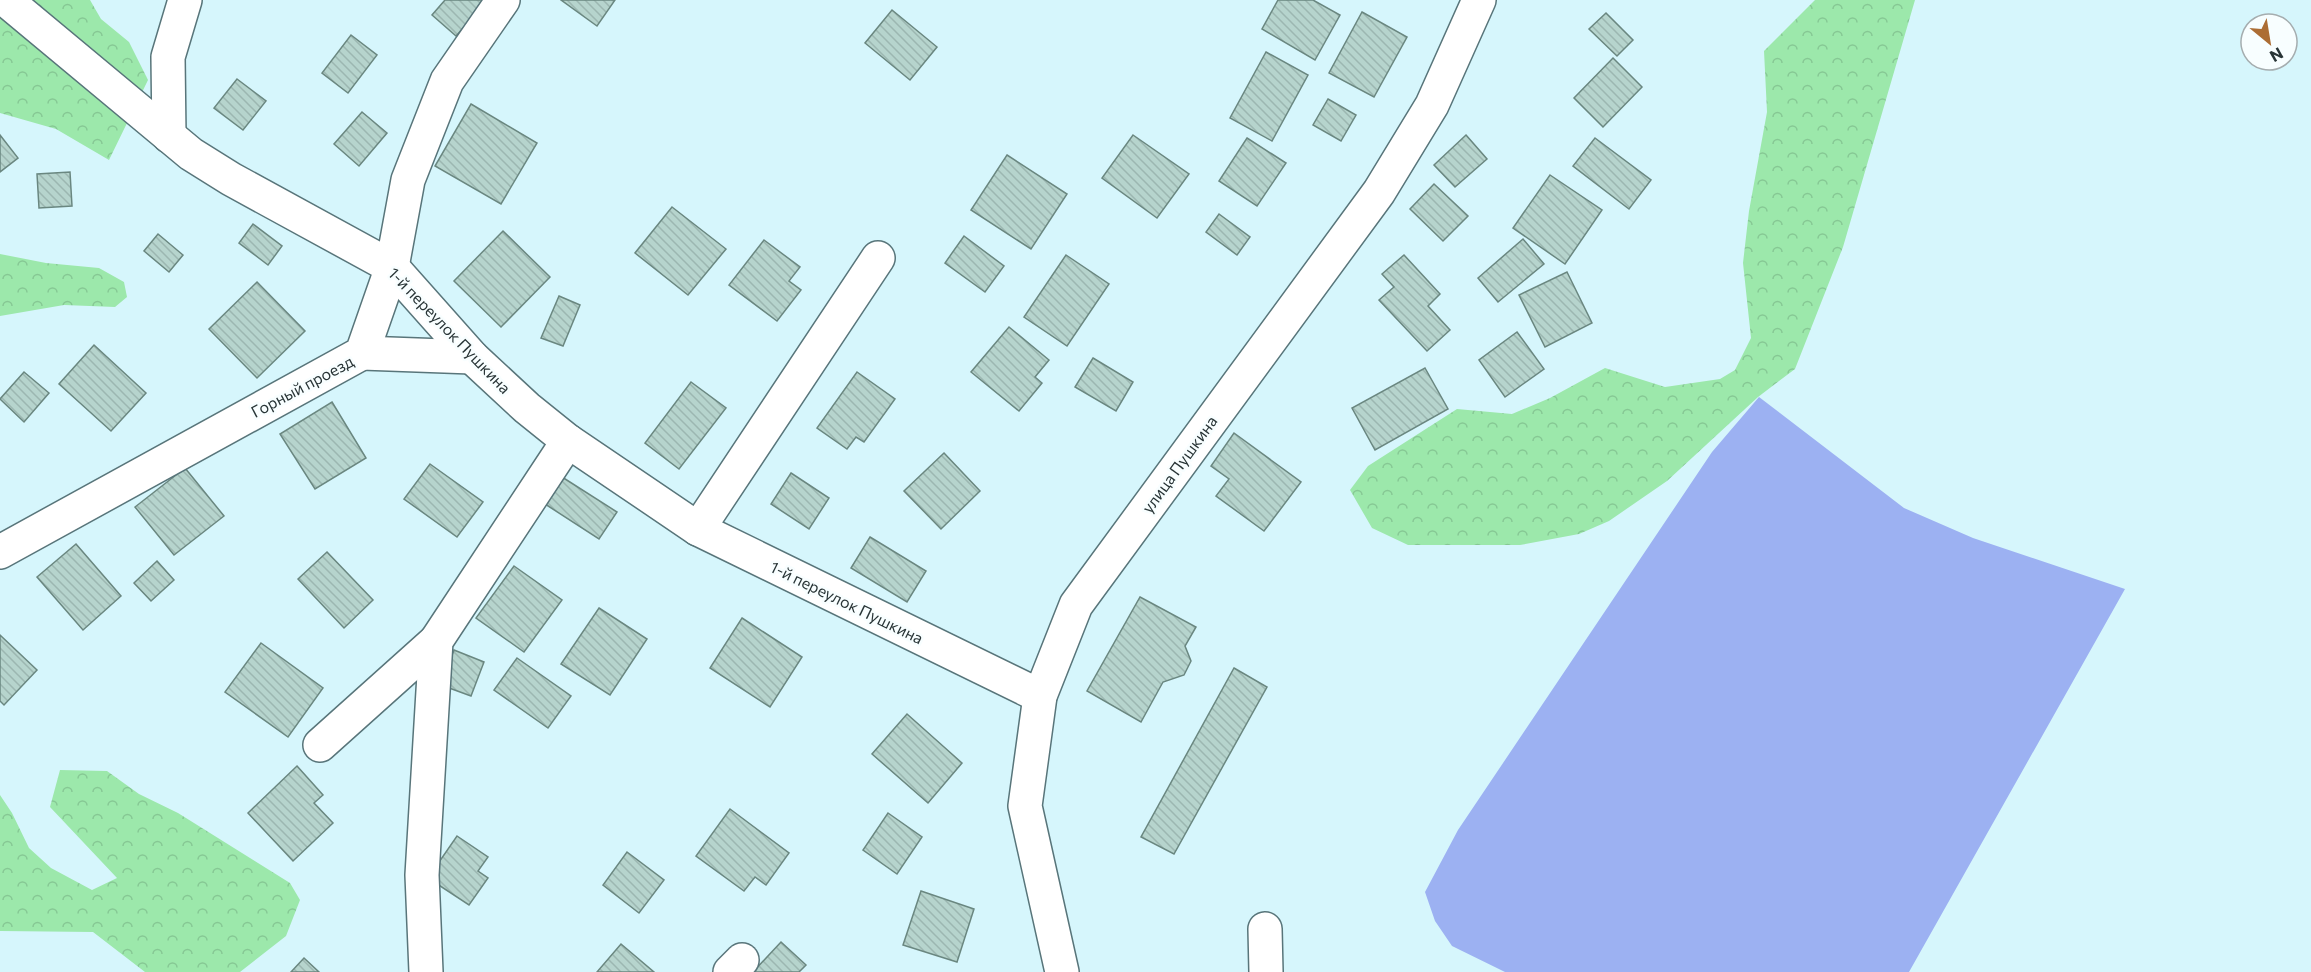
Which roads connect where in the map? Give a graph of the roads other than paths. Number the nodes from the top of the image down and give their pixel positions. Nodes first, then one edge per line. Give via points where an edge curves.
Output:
1 (6, 0) edge
2 (185, 0) edge
3 (503, 0) edge
4 (1479, 0) edge
5 (169, 136) junction
6 (878, 258) dead end
7 (392, 267) junction
8 (362, 353) junction
9 (472, 357) junction
10 (568, 441) junction
11 (698, 529) junction
12 (0, 552) edge
13 (436, 641) junction
14 (1040, 696) junction
15 (320, 745) dead end
16 (1265, 929) dead end
17 (426, 972) edge
18 (1062, 972) edge
19 (1266, 972) edge

1 - 5 street, 1-й переулок Пушкина
2 - 5 street via 168,57
3 - 7 street, Горный проезд via 447,81 408,180
4 - 14 street, улица Пушкина via 1432,105 1379,192 1076,604
5 - 7 street, 1-й переулок Пушкина via 231,179
6 - 11 street
7 - 8 street, Горный проезд
7 - 9 street, 1-й переулок Пушкина
8 - 9 street
8 - 12 street, Горный проезд
9 - 10 street, 1-й переулок Пушкина
10 - 11 street, 1-й переулок Пушкина
10 - 13 street
11 - 14 street, 1-й переулок Пушкина
13 - 15 street
13 - 17 street via 422,875
14 - 18 street, улица Пушкина via 1025,806
16 - 19 street

